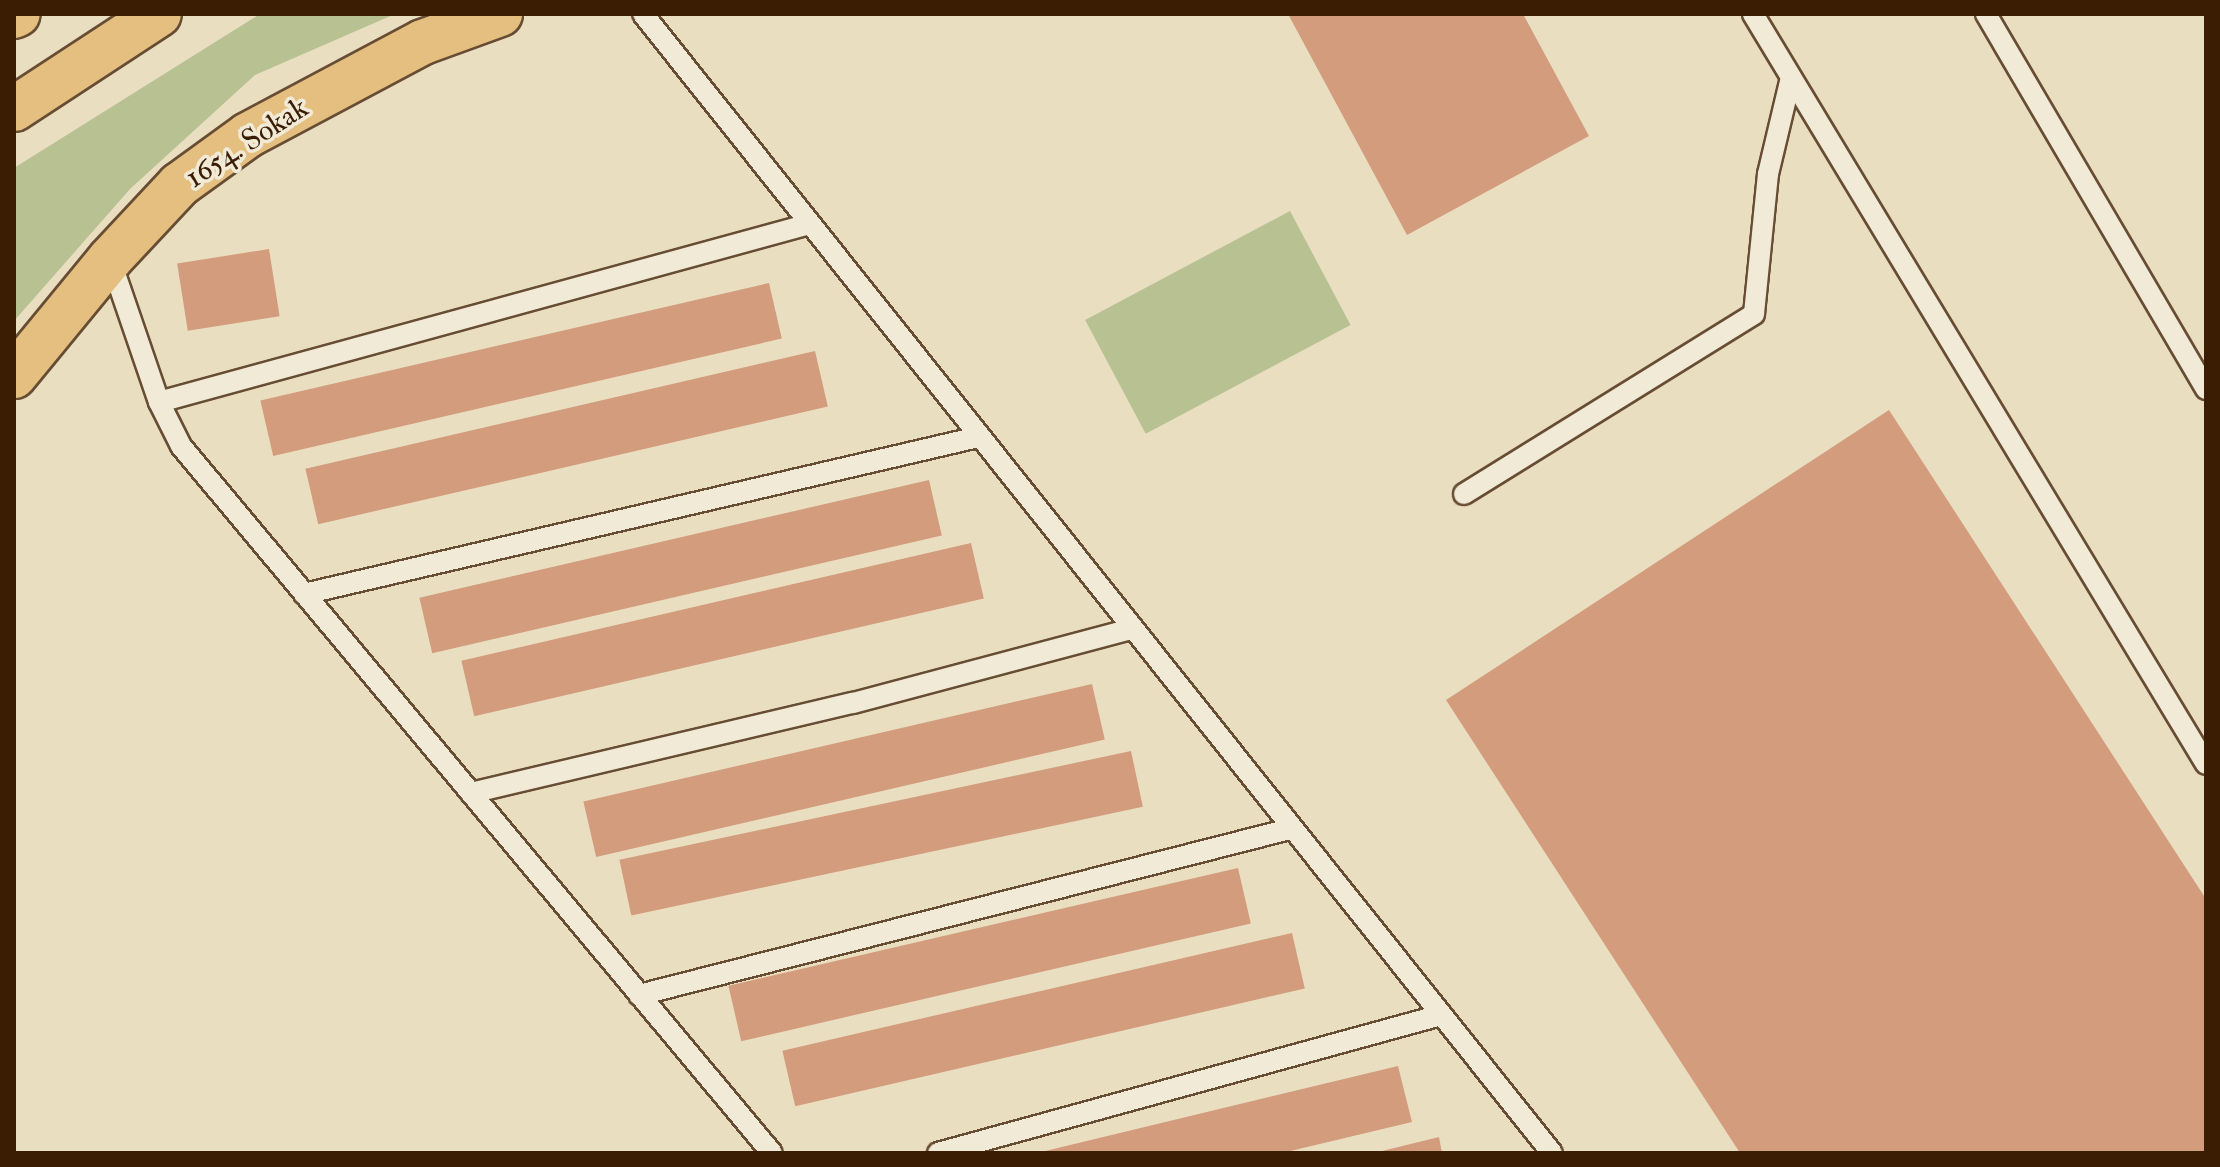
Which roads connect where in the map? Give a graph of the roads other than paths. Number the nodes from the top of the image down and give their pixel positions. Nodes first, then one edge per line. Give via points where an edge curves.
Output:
1 (159, 14) edge
2 (500, 14) edge
3 (643, 14) edge
4 (1753, 14) edge
5 (1986, 14) edge
6 (1790, 82) junction
7 (14, 109) edge
8 (809, 224) junction
9 (110, 259) junction
10 (14, 376) edge
11 (2206, 389) edge
12 (159, 402) junction
13 (978, 437) junction
14 (1464, 494) dead end
15 (304, 594) junction
16 (1131, 629) junction
17 (2206, 764) edge
18 (471, 793) junction
19 (1290, 829) junction
20 (639, 995) junction
21 (1441, 1015) junction
22 (772, 1153) edge
23 (938, 1153) edge
24 (1552, 1153) edge

1 - 7 main road
2 - 9 main road, 1654. Sokak via 423,42 248,135 179,185
3 - 8 lane
4 - 6 lane
5 - 11 lane
6 - 14 lane via 1768,174 1754,314
6 - 17 lane via 2002,419
8 - 12 lane
8 - 13 lane
9 - 10 main road, 1654. Sokak
9 - 12 lane
12 - 15 lane via 181,446
13 - 15 lane
13 - 16 lane
15 - 18 lane
16 - 18 lane via 853,703
16 - 19 lane
18 - 20 lane
19 - 20 lane
19 - 21 lane
20 - 22 lane
21 - 23 lane
21 - 24 lane

